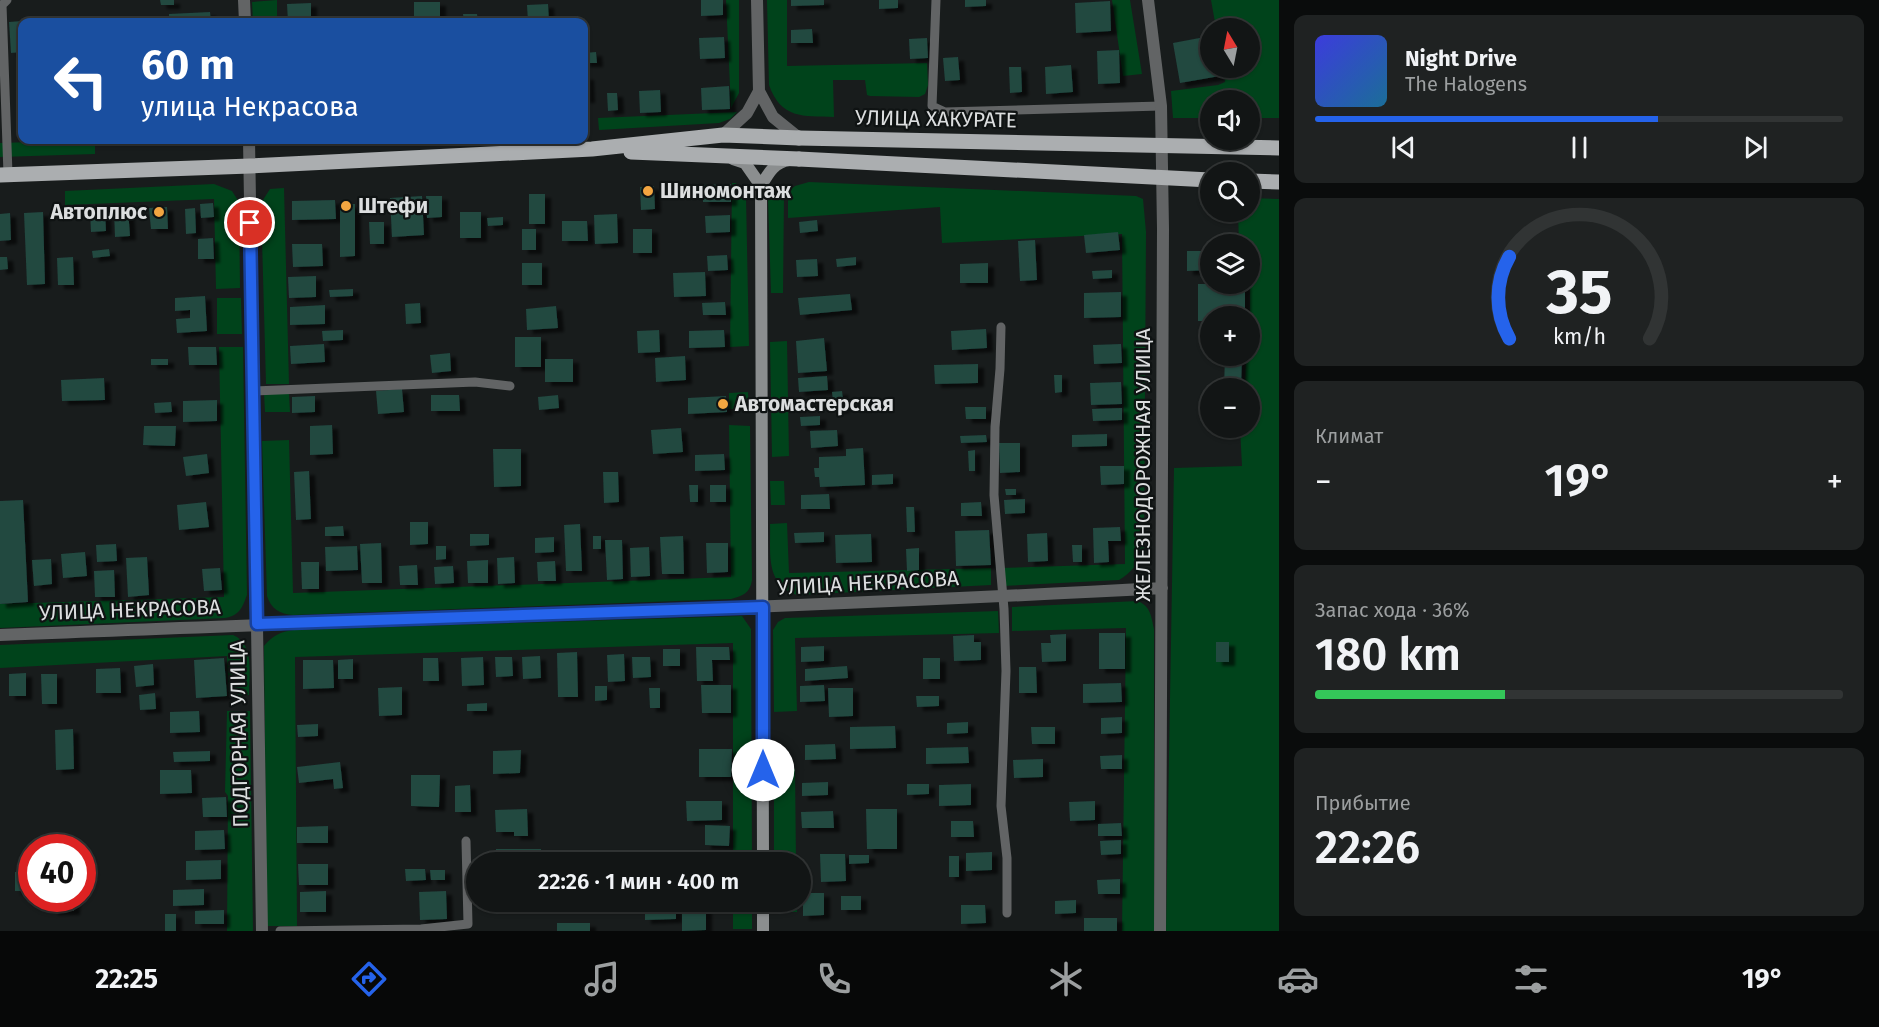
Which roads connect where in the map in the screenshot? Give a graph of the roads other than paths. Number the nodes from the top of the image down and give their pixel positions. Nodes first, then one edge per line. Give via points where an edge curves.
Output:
1 (7, 0) edge
2 (244, 0) edge
3 (757, 0) edge
4 (936, 0) edge
5 (1148, 0) edge
6 (245, 18) edge
7 (759, 92) junction
8 (1161, 106) junction
9 (723, 135) junction
10 (800, 138) junction
11 (249, 144) edge
12 (1279, 147) edge
13 (592, 149) junction
14 (724, 156) junction
15 (797, 159) junction
16 (250, 166) junction
17 (4, 174) edge
18 (1200, 179) edge
19 (1260, 181) edge
20 (1279, 182) edge
21 (760, 186) junction
22 (1001, 327) dead end
23 (510, 386) dead end
24 (253, 391) junction
25 (1162, 588) junction
26 (1002, 596) junction
27 (763, 607) junction
28 (257, 624) junction
29 (0, 635) edge
30 (466, 841) dead end
31 (763, 852) edge
32 (763, 912) edge
33 (1007, 913) dead end
34 (262, 931) edge
35 (280, 931) edge
36 (763, 931) edge
37 (1160, 931) edge

1 - 17 lane via 2,5
2 - 6 street
3 - 7 street
4 - 8 lane via 932,106 945,112
5 - 8 street, ЖЕЛЕЗНОДОРОЖНАЯ УЛИЦА
7 - 9 street via 747,113
7 - 10 street via 773,117
8 - 25 street, ЖЕЛЕЗНОДОРОЖНАЯ УЛИЦА
9 - 10 main road, УЛИЦА ХАКУРАТЕ
9 - 13 main road, УЛИЦА ХАКУРАТЕ
10 - 12 main road, УЛИЦА ХАКУРАТЕ, bridge
11 - 16 street, ПОДГОРНАЯ УЛИЦА
13 - 14 main road, УЛИЦА ХАКУРАТЕ
13 - 16 main road, УЛИЦА ХАКУРАТЕ
14 - 15 main road, УЛИЦА ХАКУРАТЕ
14 - 21 street via 745,163
15 - 18 main road, УЛИЦА ХАКУРАТЕ, bridge
15 - 21 street via 781,161
16 - 17 main road, УЛИЦА ХАКУРАТЕ
16 - 24 street, ПОДГОРНАЯ УЛИЦА
19 - 20 main road
21 - 27 street
22 - 26 lane via 994,495
23 - 24 lane via 475,382
24 - 28 street, ПОДГОРНАЯ УЛИЦА
25 - 26 street, УЛИЦА НЕКРАСОВА
25 - 37 street, ЖЕЛЕЗНОДОРОЖНАЯ УЛИЦА
26 - 27 street, УЛИЦА НЕКРАСОВА
26 - 33 lane via 1006,671 1002,806
27 - 28 street, УЛИЦА НЕКРАСОВА
27 - 31 street
28 - 29 street, УЛИЦА НЕКРАСОВА
28 - 34 street, ПОДГОРНАЯ УЛИЦА
30 - 35 lane via 468,924 421,929
32 - 36 street

